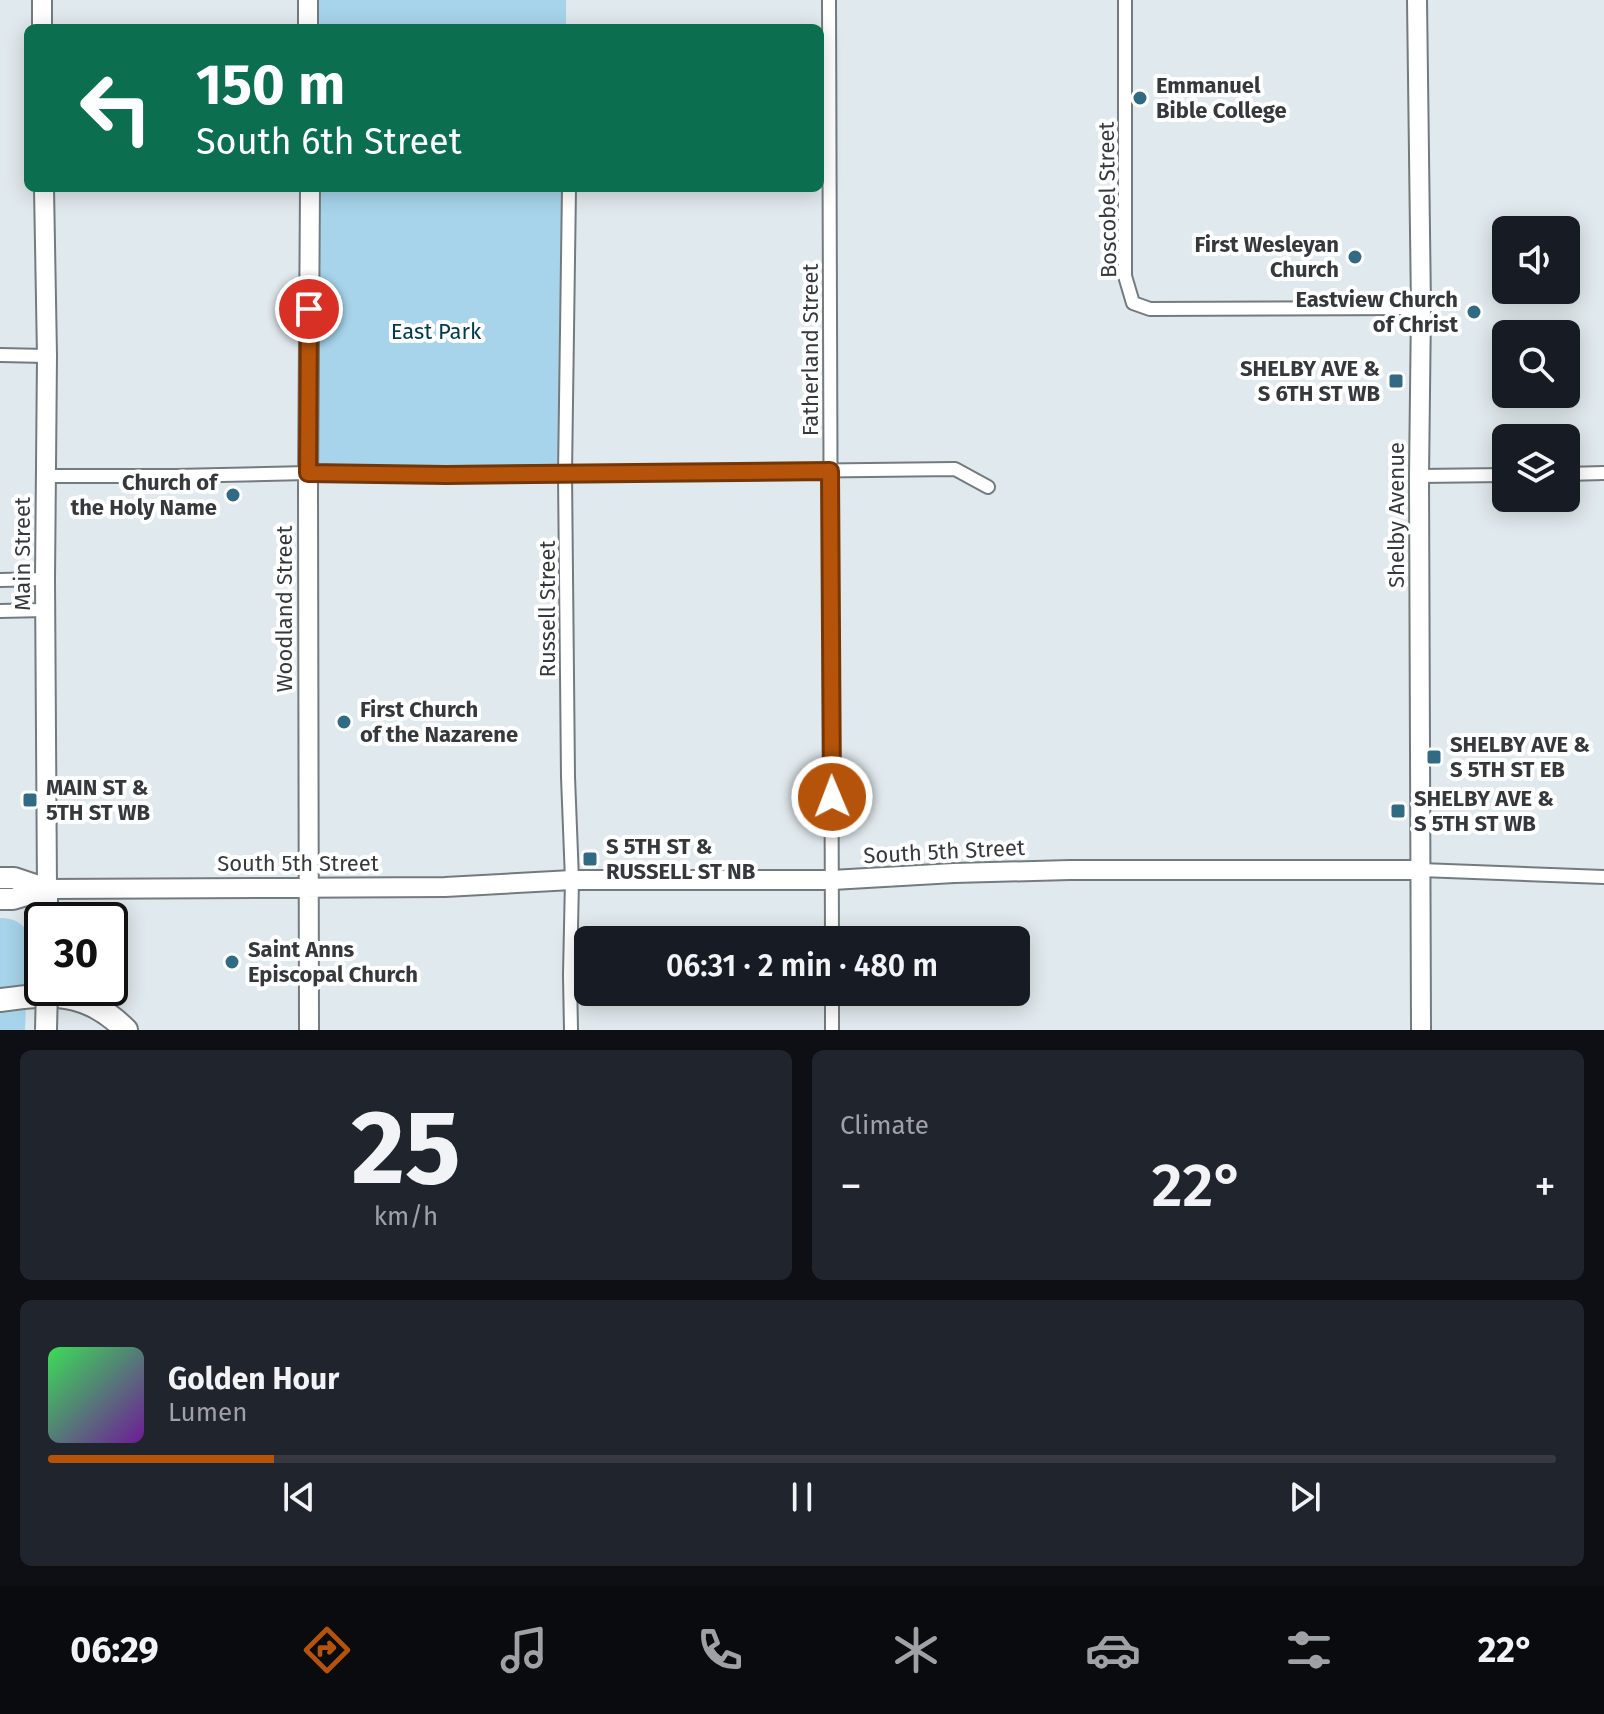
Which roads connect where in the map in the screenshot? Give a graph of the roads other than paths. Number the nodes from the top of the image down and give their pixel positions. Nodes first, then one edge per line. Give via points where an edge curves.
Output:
1 (42, 0) edge
2 (308, 0) edge
3 (829, 0) edge
4 (1125, 0) edge
5 (1417, 0) edge
6 (42, 24) edge
7 (308, 24) edge
8 (44, 192) edge
9 (310, 192) edge
10 (569, 192) edge
11 (1421, 308) junction
12 (0, 355) edge
13 (47, 356) junction
14 (830, 471) junction
15 (308, 473) junction
16 (1604, 473) edge
17 (565, 474) junction
18 (1580, 474) edge
19 (1492, 475) edge
20 (46, 476) junction
21 (1419, 476) junction
22 (988, 487) dead end
23 (45, 579) junction
24 (0, 580) edge
25 (46, 610) junction
26 (0, 611) edge
27 (1421, 870) junction
28 (1604, 877) edge
29 (0, 878) edge
30 (572, 880) junction
31 (832, 880) junction
32 (309, 887) junction
33 (47, 889) junction
34 (0, 899) edge
35 (47, 902) edge
36 (832, 926) edge
37 (0, 1000) edge
38 (47, 1006) edge
39 (832, 1006) edge
40 (46, 1030) edge
41 (126, 1030) edge
42 (309, 1030) edge
43 (571, 1030) edge
44 (832, 1030) edge
45 (1421, 1030) edge

1 - 6 main road
2 - 7 main road
3 - 14 street, Fatherland Street
4 - 11 street, Boscobel Street via 1125,276 1133,303 1150,309
5 - 11 main road, Shelby Avenue
8 - 13 main road, Main Street
9 - 15 main road, Woodland Street
10 - 17 street, Russell Street
11 - 21 main road, Shelby Avenue
12 - 13 street
13 - 20 main road, Main Street
14 - 17 street
14 - 22 street via 955,469
14 - 31 street, Fatherland Street
15 - 17 street
15 - 20 street
15 - 32 main road, Woodland Street
16 - 18 street
17 - 30 street, Russell Street
19 - 21 street
20 - 23 main road, Main Street
21 - 27 main road, Shelby Avenue
23 - 24 street
23 - 25 main road, Main Street
25 - 26 street
25 - 33 main road, Main Street
27 - 28 street, South 5th Street
27 - 31 main road, South 5th Street via 1056,870
27 - 45 main road, Shelby Avenue
29 - 33 main road
30 - 31 main road, South 5th Street
30 - 32 main road, South 5th Street
30 - 43 street, Russell Street
31 - 36 street, Fatherland Street
32 - 33 main road, South 5th Street
32 - 42 main road, Woodland Street
33 - 34 main road
33 - 35 main road, Main Street
37 - 41 highway via 80,999
38 - 40 main road, bridge
39 - 44 street

